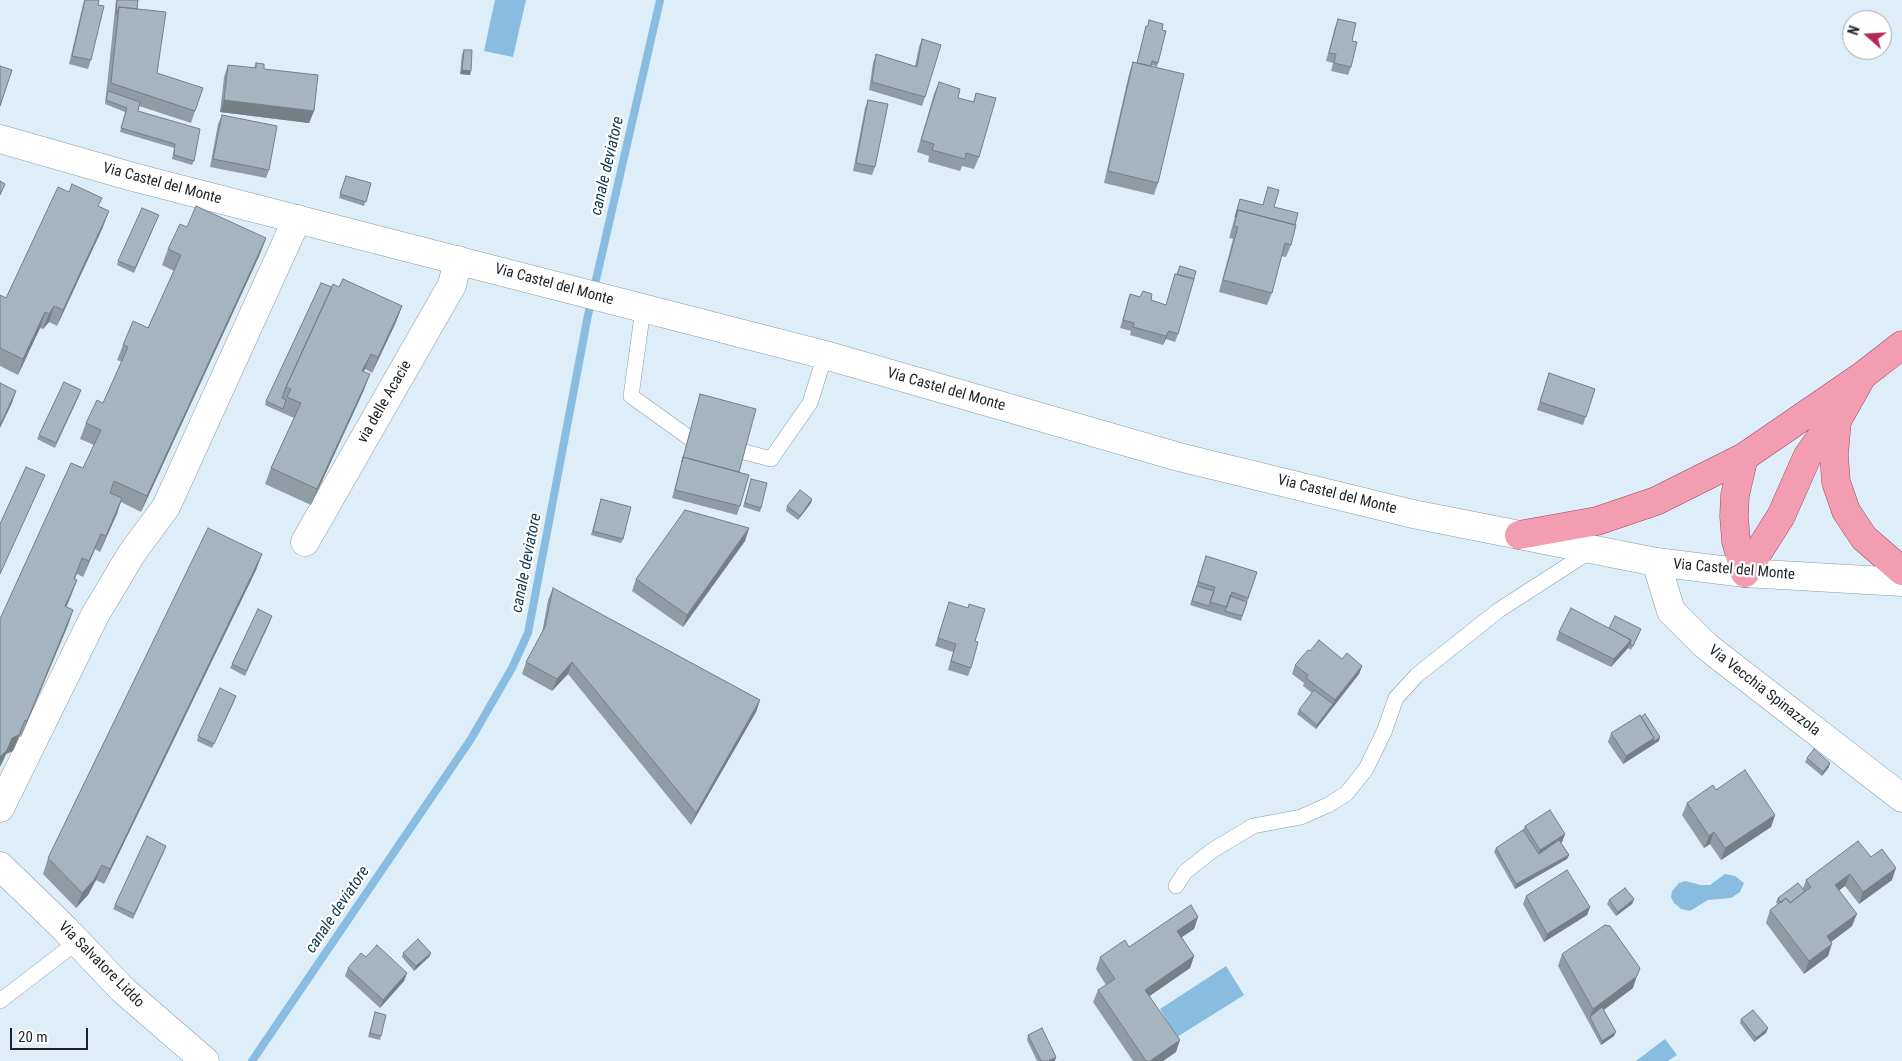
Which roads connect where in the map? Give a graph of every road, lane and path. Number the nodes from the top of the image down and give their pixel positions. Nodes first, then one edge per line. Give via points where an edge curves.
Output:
1 (0, 140) edge
2 (298, 219) junction
3 (458, 260) junction
4 (643, 309) junction
5 (1902, 345) edge
6 (825, 355) junction
7 (1862, 376) junction
8 (1837, 421) junction
9 (1744, 457) junction
10 (1519, 535) junction
11 (305, 542) dead end
12 (1593, 550) junction
13 (1656, 562) junction
14 (1902, 571) edge
15 (1745, 573) junction
16 (1902, 582) edge
17 (1902, 798) edge
18 (0, 808) edge
19 (0, 866) edge
20 (1176, 886) dead end
21 (77, 942) junction
22 (0, 1001) edge
23 (205, 1061) edge

1 - 2 main road, Via Castel del Monte
2 - 3 main road, Via Castel del Monte
2 - 18 main road via 166,507 132,553 95,615
3 - 4 main road, Via Castel del Monte
3 - 11 main road, via delle Acacie via 452,285
4 - 6 main road, Via Castel del Monte
4 - 6 lane via 631,396 688,436 772,459 810,403
5 - 7 main road
6 - 10 main road, Via Castel del Monte via 1179,458 1413,514
7 - 8 main road
7 - 9 main road
8 - 14 main road via 1836,482 1846,511 1864,538
8 - 15 main road via 1807,457 1781,516
9 - 10 main road via 1656,501 1597,521
9 - 15 main road via 1735,494 1734,516 1736,541
10 - 12 main road, Via Castel del Monte
12 - 13 main road, Via Castel del Monte
12 - 20 lane via 1499,610 1417,675 1396,698 1366,769 1346,794 1301,816 1252,826 1213,850 1186,872
13 - 15 main road, Via Castel del Monte
13 - 17 main road, Via Vecchia Spinazzola via 1671,611 1706,646
15 - 16 main road, Via Castel del Monte
19 - 21 main road, Via Salvatore Liddo
21 - 22 lane
21 - 23 main road, Via Salvatore Liddo via 123,990

